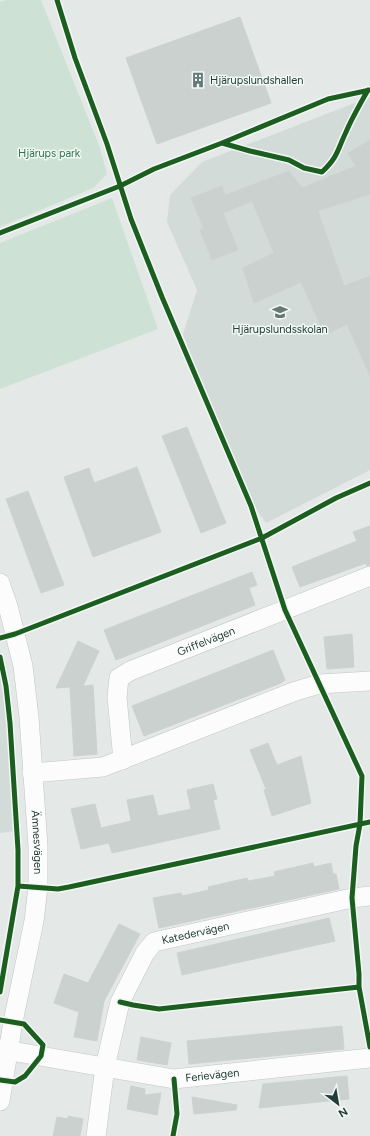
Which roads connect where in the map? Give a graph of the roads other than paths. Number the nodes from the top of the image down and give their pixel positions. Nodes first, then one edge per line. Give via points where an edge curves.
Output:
1 (370, 576) edge
2 (0, 583) edge
3 (4, 607) edge
4 (370, 680) edge
5 (123, 760) junction
6 (32, 773) junction
7 (370, 896) edge
8 (4, 1050) edge
9 (370, 1058) edge
10 (105, 1067) junction
11 (0, 1102) edge
12 (96, 1136) edge

1 - 5 street, Griffelvägen via 130,671 119,678 117,697
2 - 3 street, Ämnesvägen
3 - 6 street, Ämnesvägen via 23,666
4 - 5 street via 318,684 293,692
5 - 6 street via 103,767
6 - 8 street, Ämnesvägen via 38,846 38,887 34,921 13,1022
7 - 10 street, Katedervägen via 154,942 145,953 120,1002
8 - 10 street, Ferievägen
8 - 11 street, Ämnesvägen
9 - 10 street, Ferievägen via 174,1079
10 - 12 street, Katedervägen

